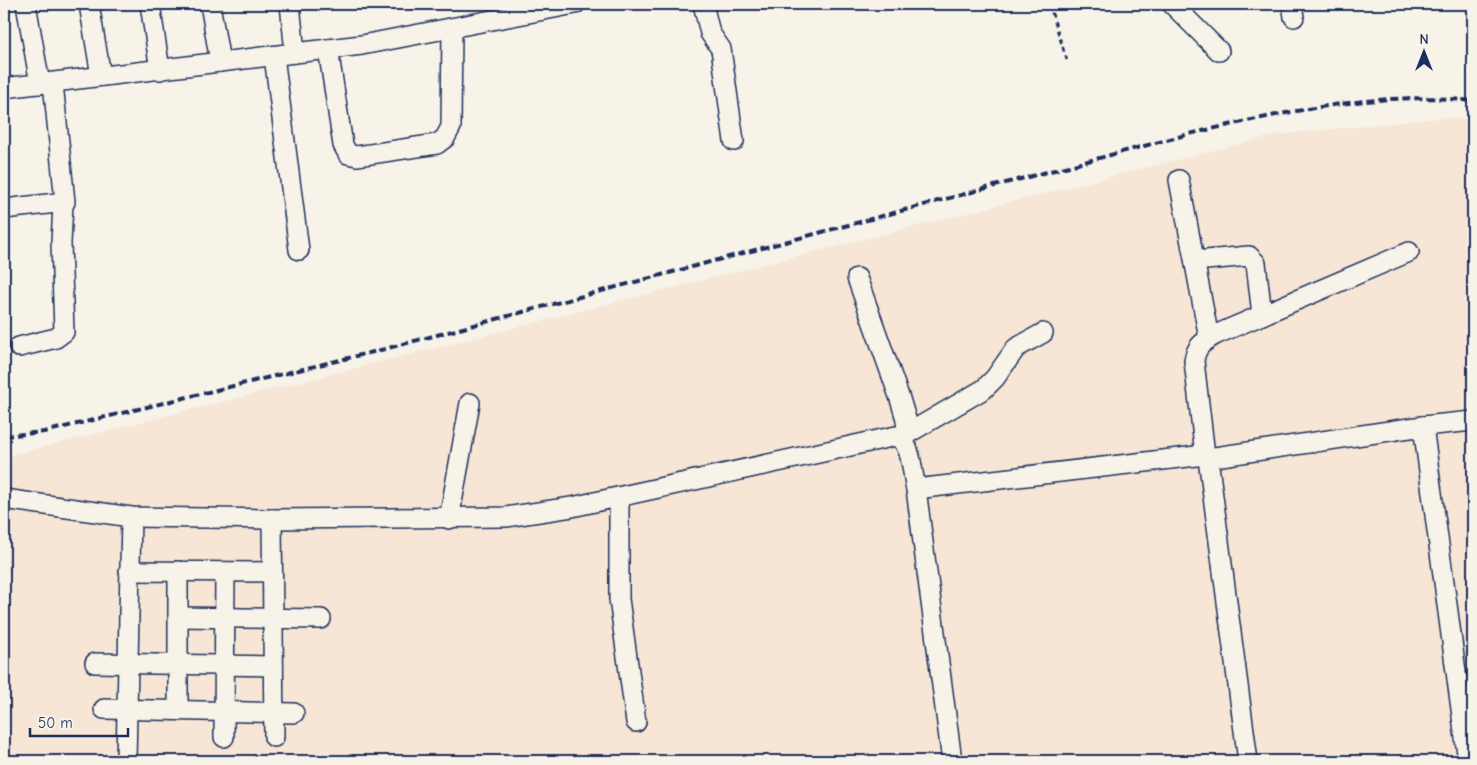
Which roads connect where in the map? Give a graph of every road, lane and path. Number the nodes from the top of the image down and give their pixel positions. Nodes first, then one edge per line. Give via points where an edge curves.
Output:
1 (26, 4) edge
2 (88, 4) edge
3 (150, 4) edge
4 (210, 4) edge
5 (290, 4) edge
6 (575, 4) edge
7 (703, 4) edge
8 (1049, 4) edge
9 (1172, 4) edge
10 (452, 28) junction
11 (328, 49) junction
12 (1219, 51) dead end
13 (295, 53) junction
14 (274, 56) junction
15 (220, 62) junction
16 (1068, 64) dead end
17 (160, 70) junction
18 (102, 76) junction
19 (46, 84) junction
20 (4, 88) edge
21 (734, 142) dead end
22 (1179, 180) dead end
23 (63, 204) junction
24 (4, 209) edge
25 (299, 250) dead end
26 (1409, 252) dead end
27 (1195, 261) junction
28 (857, 278) dead end
29 (1262, 315) junction
30 (1043, 333) dead end
31 (1210, 338) junction
32 (19, 347) dead end
33 (470, 404) dead end
34 (1473, 421) edge
35 (1423, 426) junction
36 (904, 436) junction
37 (1206, 456) junction
38 (916, 489) junction
39 (619, 497) junction
40 (4, 499) edge
41 (131, 517) junction
42 (449, 519) junction
43 (272, 520) junction
44 (129, 571) junction
45 (178, 572) junction
46 (225, 572) junction
47 (272, 572) junction
48 (178, 617) junction
49 (225, 617) junction
50 (273, 618) junction
51 (320, 619) dead end
52 (95, 663) dead end
53 (129, 663) junction
54 (177, 664) junction
55 (225, 665) junction
56 (273, 666) junction
57 (104, 709) dead end
58 (127, 709) junction
59 (178, 710) junction
60 (224, 711) junction
61 (273, 713) junction
62 (294, 713) dead end
63 (636, 722) dead end
64 (274, 736) dead end
65 (224, 737) dead end
66 (126, 761) edge
67 (952, 761) edge
68 (1248, 761) edge
69 (1468, 761) edge

1 - 19 street
2 - 18 street
3 - 17 street
4 - 15 street
5 - 13 street
6 - 10 street
7 - 21 street via 710,33 721,49
8 - 16 path
9 - 12 street
10 - 11 street
10 - 11 street via 451,127 445,138 430,146 357,156 348,154 343,144
11 - 13 street
13 - 14 street
14 - 15 street
14 - 25 street
15 - 17 street
17 - 18 street
18 - 19 street
19 - 20 street
19 - 23 street via 66,199
22 - 27 street
23 - 24 street
23 - 32 street via 64,332 56,338
26 - 29 street
27 - 29 street via 1253,258
27 - 31 street
28 - 36 street via 906,419
29 - 31 street
30 - 36 street via 1016,348 984,389
31 - 37 street via 1195,351 1194,361
33 - 42 street
34 - 35 street
35 - 37 street
35 - 69 street
36 - 38 street
36 - 39 street via 892,436
37 - 38 street
37 - 68 street
38 - 67 street
39 - 42 street via 506,517
39 - 63 street via 619,599
40 - 41 street
41 - 43 street
41 - 44 street
42 - 43 street
43 - 47 street
44 - 45 street
44 - 53 street
45 - 46 street
45 - 48 street
46 - 47 street
46 - 49 street
47 - 50 street
48 - 49 street
48 - 54 street
49 - 50 street
49 - 55 street
50 - 51 street
50 - 56 street
52 - 53 street
53 - 54 street
53 - 58 street
54 - 55 street
54 - 59 street
55 - 56 street
55 - 60 street
56 - 61 street
57 - 58 street
58 - 59 street
58 - 66 street
59 - 60 street
60 - 61 street
60 - 65 street
61 - 62 street
61 - 64 street

